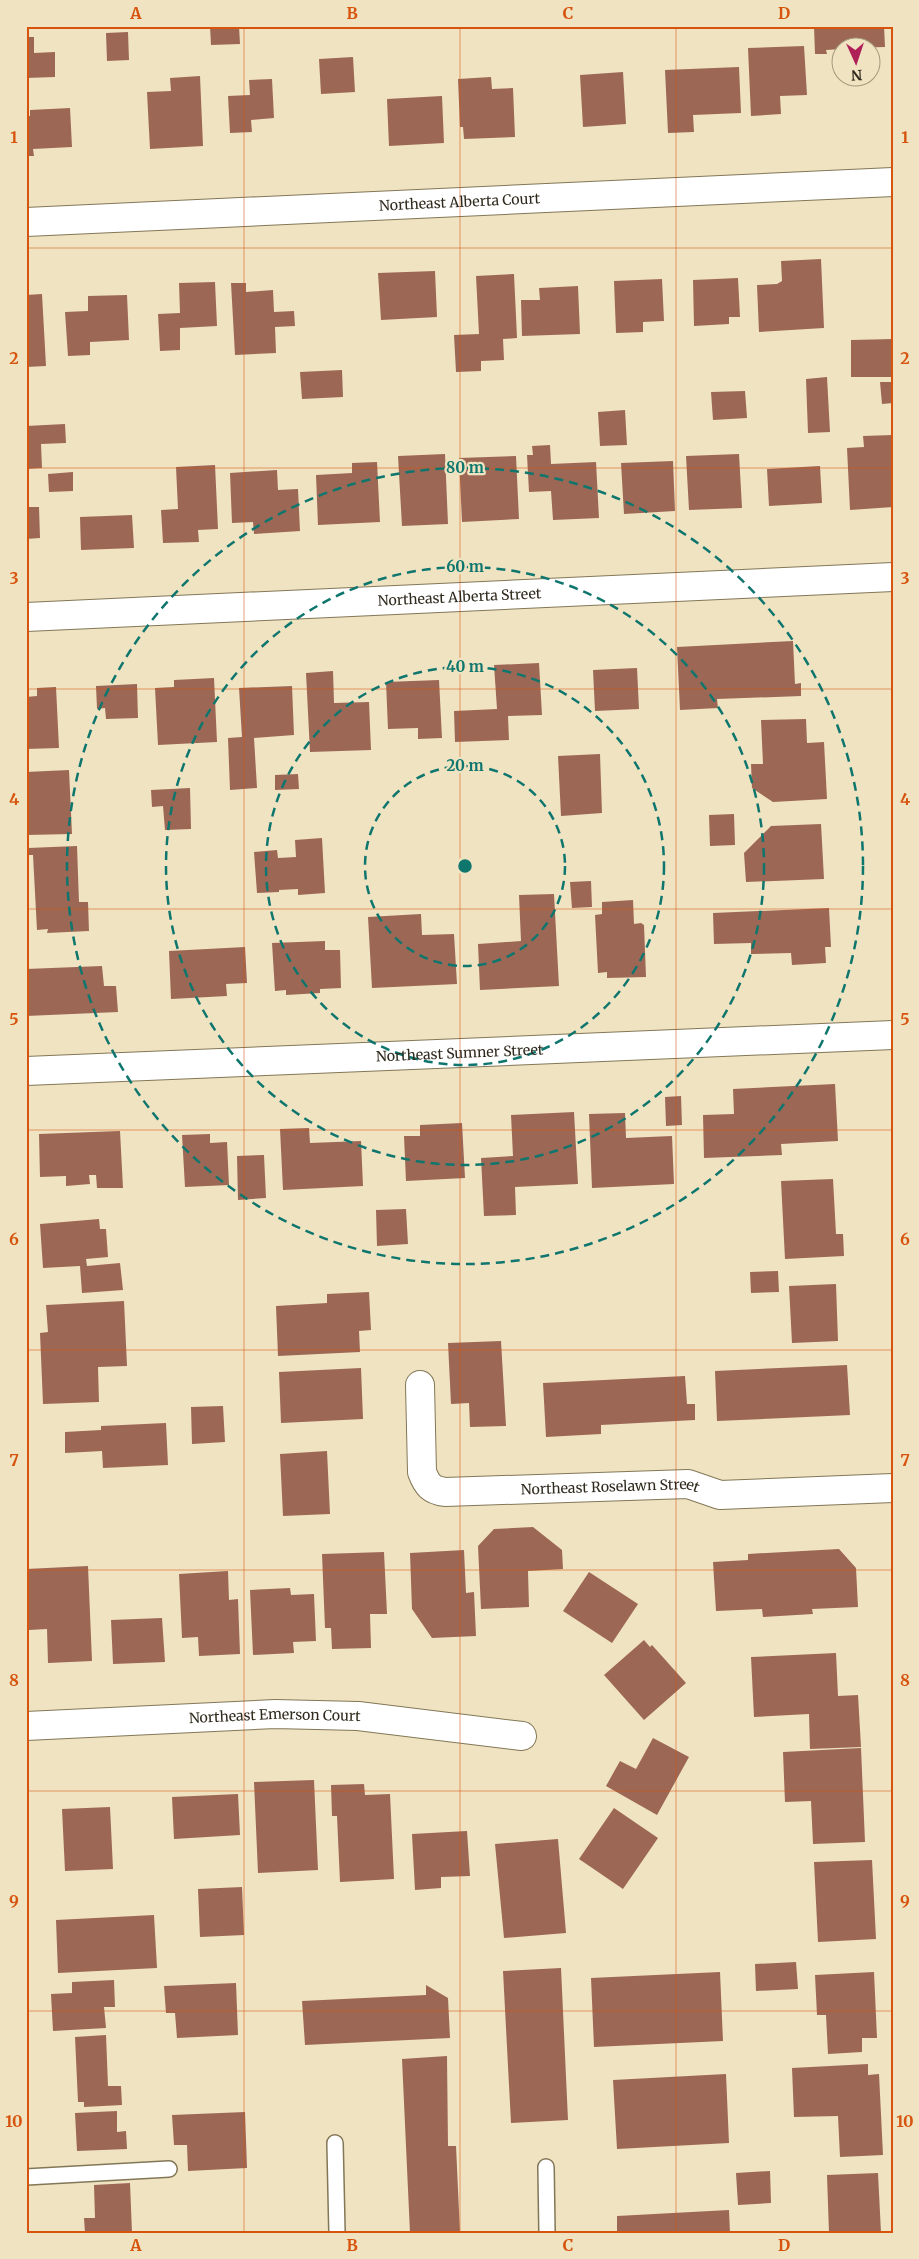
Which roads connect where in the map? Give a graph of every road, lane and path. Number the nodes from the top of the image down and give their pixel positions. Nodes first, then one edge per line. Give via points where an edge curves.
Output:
1 (893, 182) edge
2 (26, 222) edge
3 (893, 577) edge
4 (26, 617) edge
5 (893, 1035) edge
6 (26, 1072) edge
7 (420, 1385) dead end
8 (893, 1488) edge
9 (26, 1726) edge
10 (522, 1736) dead end
11 (335, 2143) dead end
12 (546, 2168) dead end
13 (169, 2170) dead end
14 (26, 2177) edge
15 (337, 2233) edge
16 (547, 2233) edge

1 - 2 street, Northeast Alberta Court
3 - 4 street, Northeast Alberta Street
5 - 6 street, Northeast Sumner Street
7 - 8 street, Northeast Roselawn Street via 422,1472 434,1490 688,1484 720,1495
9 - 10 street, Northeast Emerson Court via 276,1714 358,1716
11 - 15 lane
12 - 16 lane
13 - 14 lane

